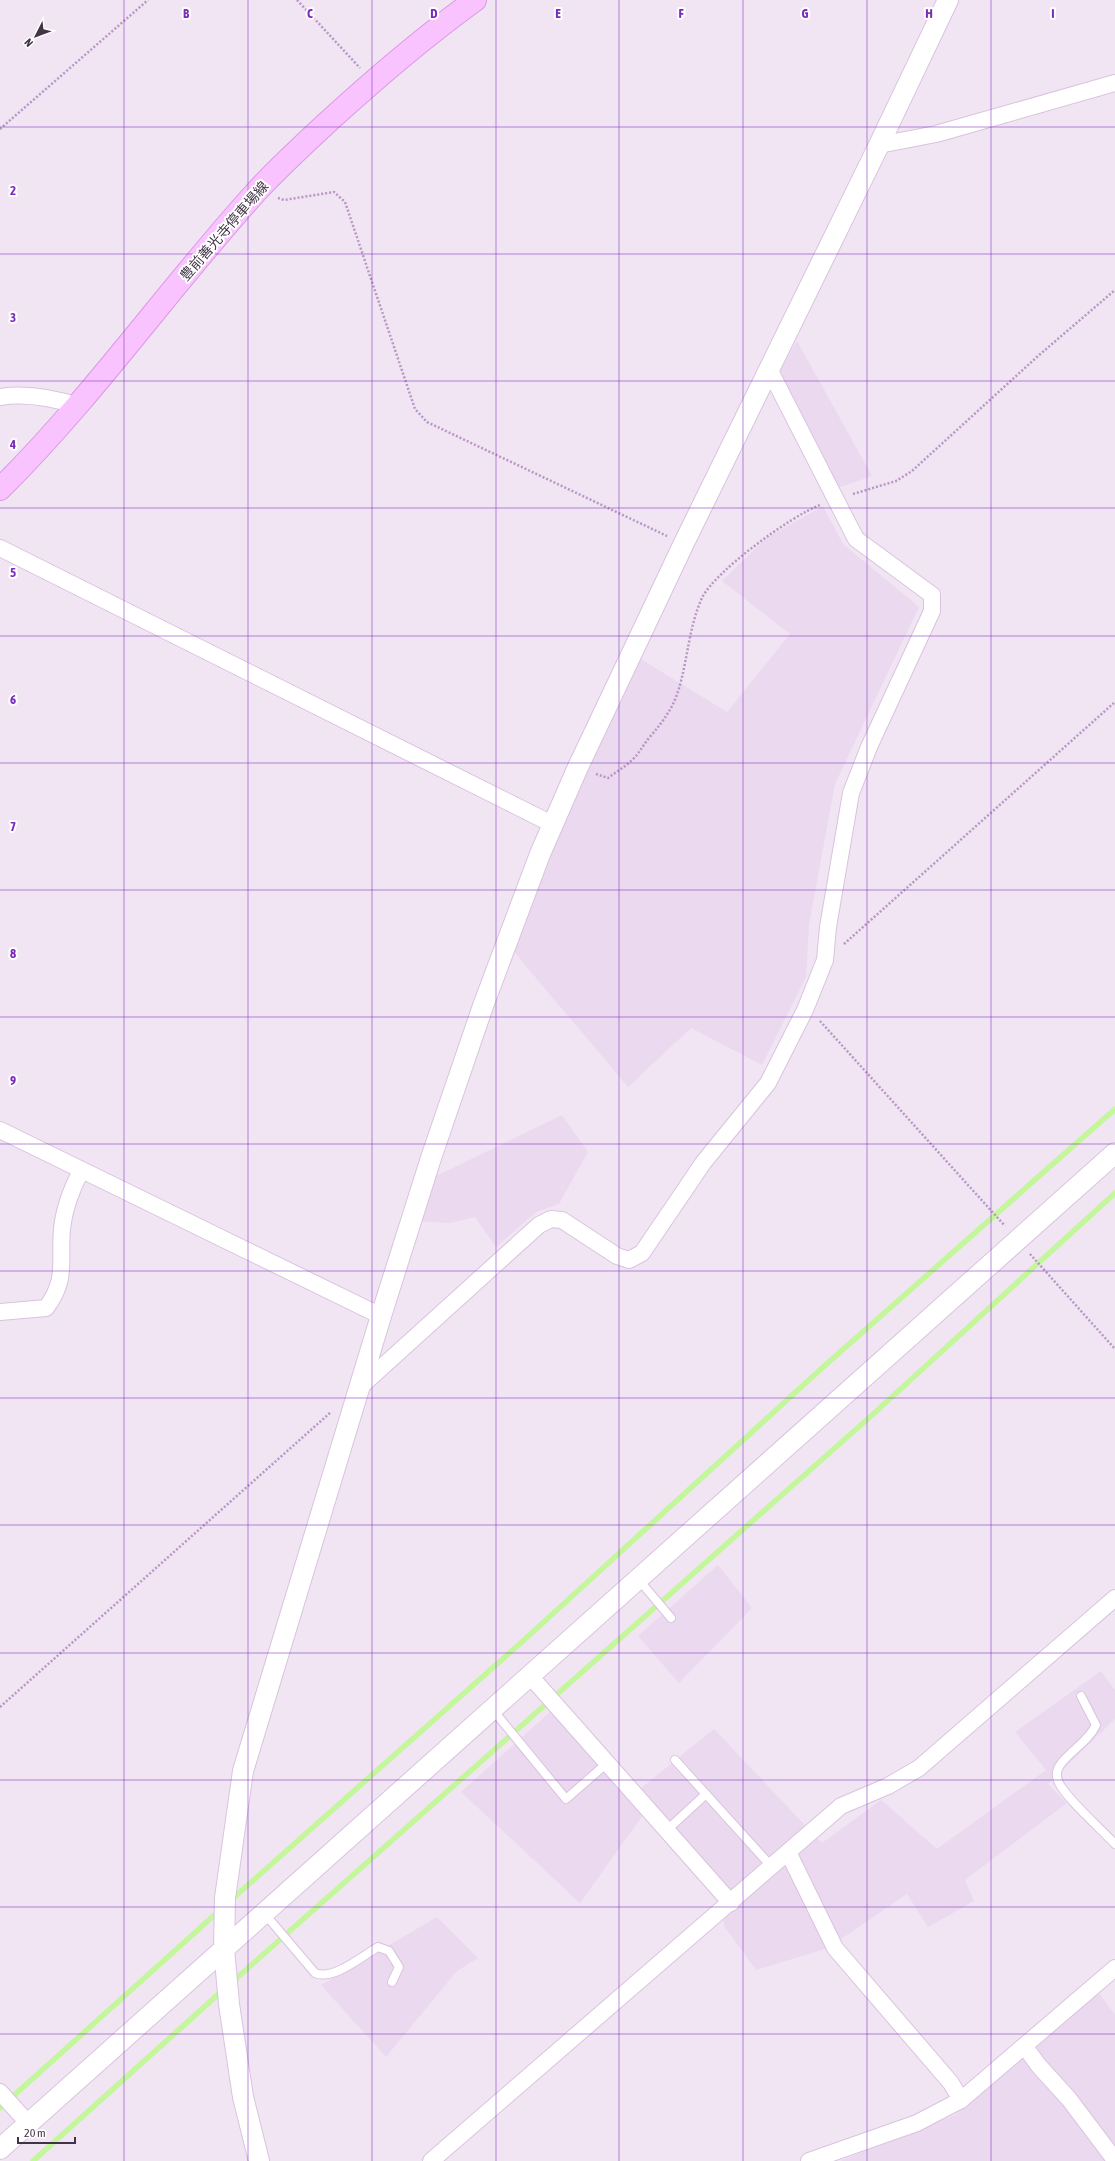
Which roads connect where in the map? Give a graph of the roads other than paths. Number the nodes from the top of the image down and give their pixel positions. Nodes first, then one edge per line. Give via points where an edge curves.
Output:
1 (475, 0) edge
2 (948, 0) edge
3 (1115, 83) edge
4 (879, 145) junction
5 (769, 369) junction
6 (0, 397) edge
7 (78, 406) junction
8 (0, 489) edge
9 (0, 548) edge
10 (554, 825) junction
11 (0, 1130) edge
12 (1115, 1153) edge
13 (81, 1171) junction
14 (0, 1312) edge
15 (381, 1316) junction
16 (360, 1387) junction
17 (639, 1580) junction
18 (1115, 1598) edge
19 (670, 1616) dead end
20 (531, 1677) junction
21 (1081, 1696) dead end
22 (493, 1710) junction
23 (675, 1760) dead end
24 (606, 1764) junction
25 (706, 1794) junction
26 (667, 1830) junction
27 (1115, 1844) edge
28 (788, 1852) junction
29 (771, 1866) junction
30 (731, 1903) junction
31 (264, 1913) junction
32 (224, 1949) junction
33 (1115, 1968) edge
34 (392, 1982) dead end
35 (1025, 2046) junction
36 (1, 2093) edge
37 (961, 2100) junction
38 (28, 2123) junction
39 (0, 2149) edge
40 (1115, 2160) edge
41 (259, 2161) edge
42 (431, 2161) edge
43 (809, 2161) edge

1 - 7 main road, 豊前善光寺停車場線 via 372,82 257,191
2 - 4 street
3 - 4 street via 936,134
4 - 5 street
5 - 10 street via 578,767
5 - 16 street via 856,539 932,595 932,611 851,793 828,927 825,960 805,1010 768,1084 703,1163 642,1253 629,1260 616,1256 562,1220 551,1219 539,1225
6 - 7 street via 32,396 60,400
7 - 8 main road, 豊前善光寺停車場線
9 - 10 street
10 - 15 street via 540,854 483,1006
11 - 13 street
12 - 17 street
13 - 14 street via 73,1186 62,1228 62,1275 54,1297 46,1308
13 - 15 street
15 - 16 street
16 - 32 street via 243,1771 225,1908
17 - 19 lane
17 - 20 street
18 - 28 street via 919,1768 888,1786 841,1806
20 - 22 street
20 - 24 street
21 - 27 lane via 1096,1725 1091,1736 1060,1765 1057,1772 1059,1782 1066,1793
22 - 24 lane via 566,1799
22 - 31 street
23 - 25 lane
24 - 26 street
25 - 26 lane
25 - 29 lane
26 - 30 street
28 - 29 street
28 - 37 street via 835,1948 951,2083
29 - 30 street
30 - 42 street
31 - 32 street
31 - 34 lane via 320,1976 332,1975 378,1947 389,1951 399,1967
32 - 38 street
32 - 41 street via 243,2097
33 - 35 street
35 - 37 street
35 - 40 street
36 - 38 street
37 - 43 street via 917,2123
38 - 39 street

